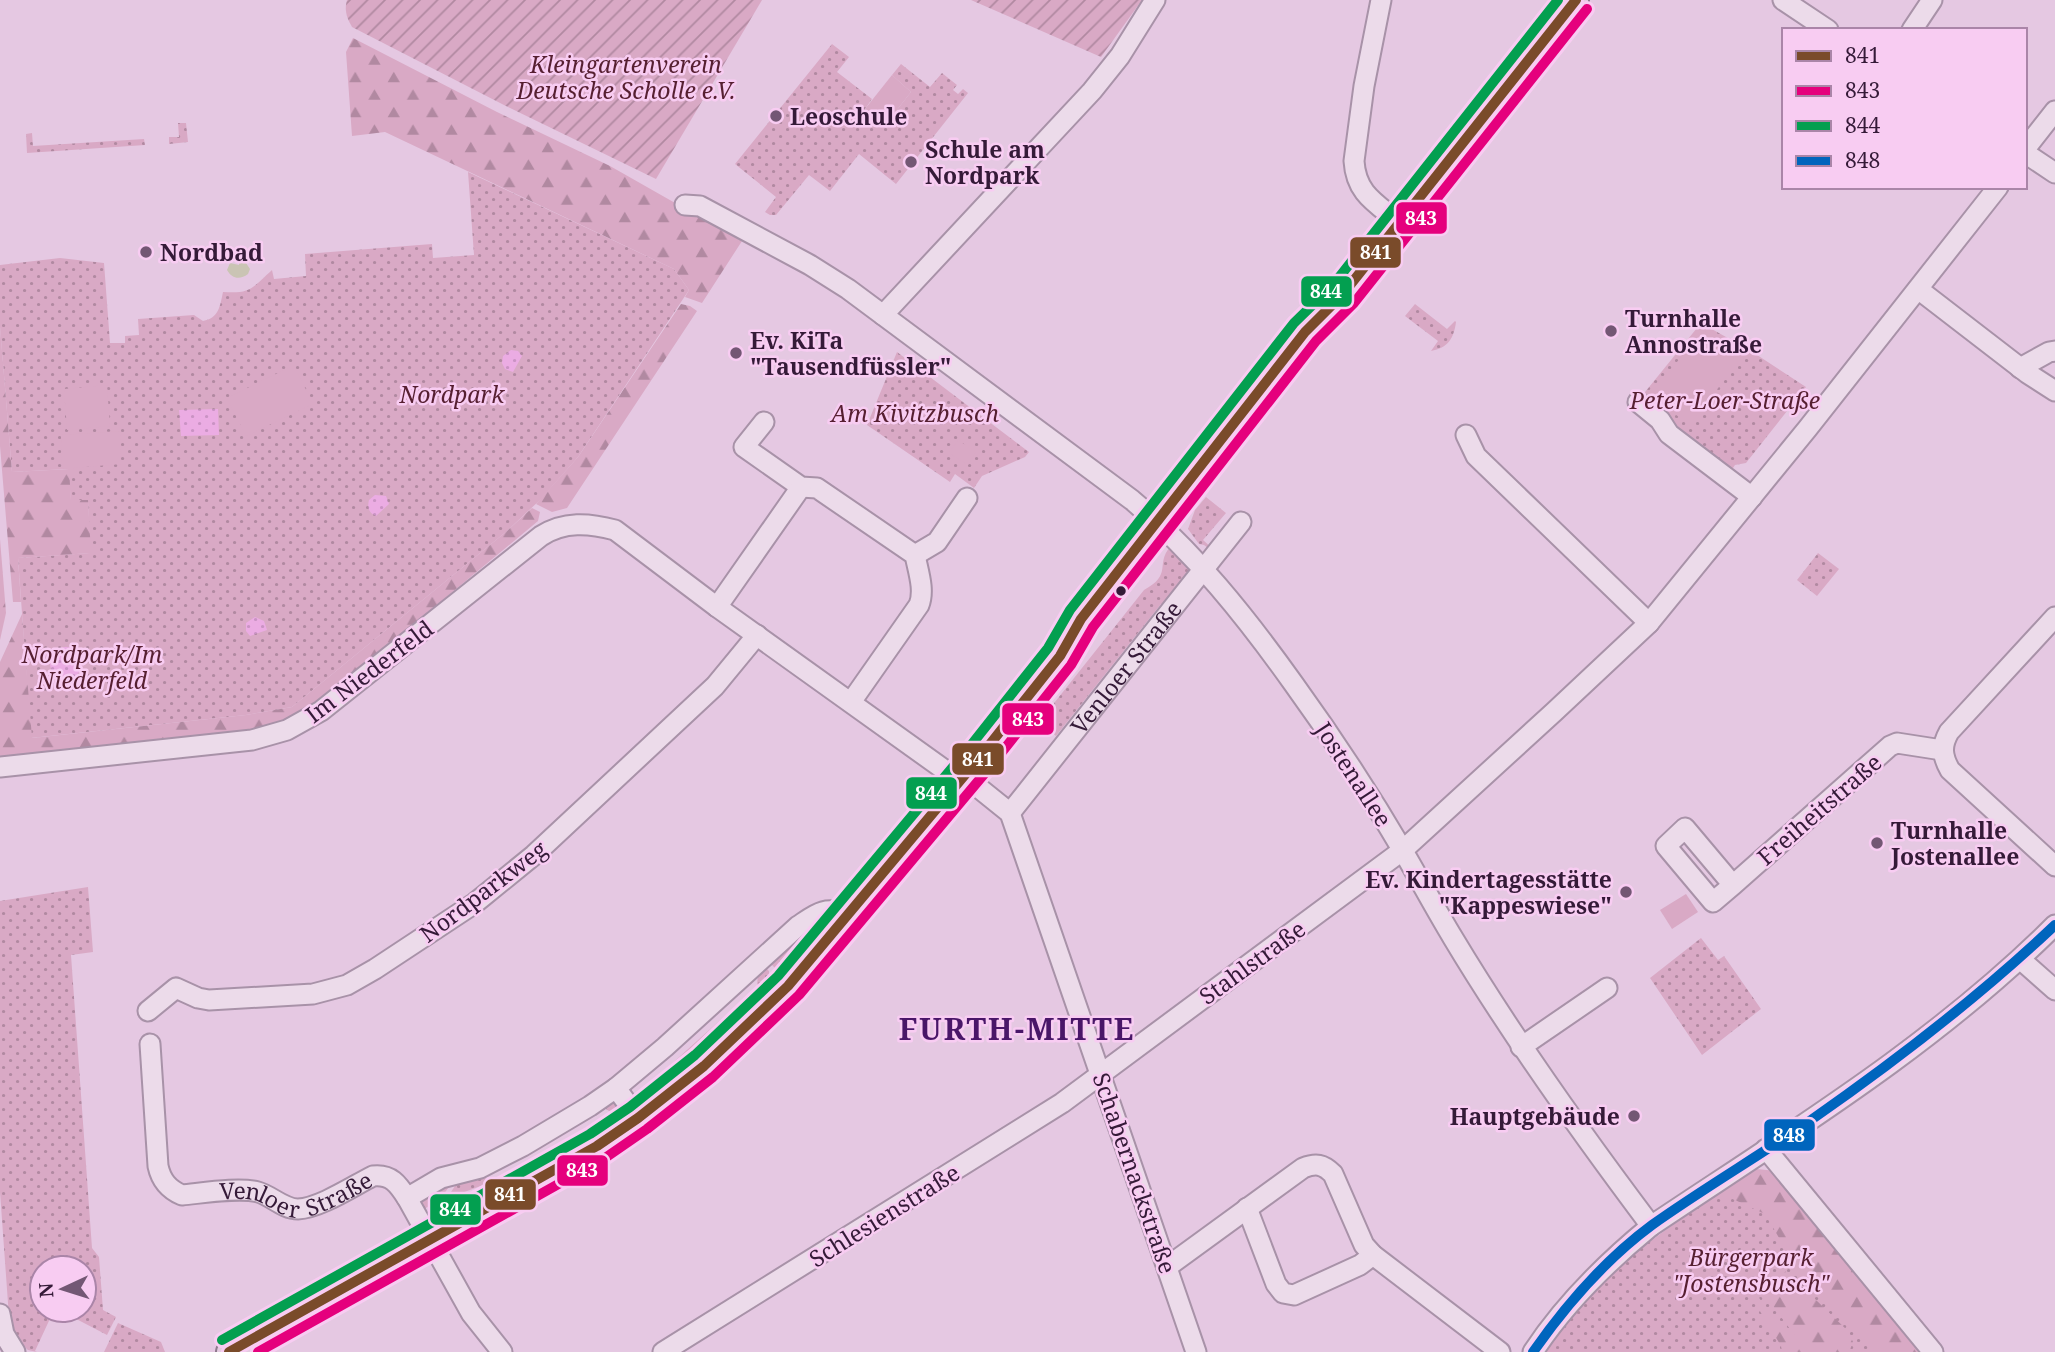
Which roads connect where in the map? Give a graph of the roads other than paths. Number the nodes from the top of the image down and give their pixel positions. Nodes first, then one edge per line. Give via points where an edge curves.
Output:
1 (1155, 0) edge
2 (1381, 0) edge
3 (1576, 0) edge
4 (1783, 0) edge
5 (1931, 0) edge
6 (1825, 28) edge
7 (1913, 28) edge
8 (2055, 111) edge
9 (2027, 148) edge
10 (2027, 152) edge
11 (2055, 173) edge
12 (1996, 189) edge
13 (685, 205) dead end
14 (1400, 223) junction
15 (1918, 289) junction
16 (883, 315) junction
17 (2055, 351) edge
18 (2020, 368) junction
19 (2055, 391) edge
20 (1638, 402) dead end
21 (764, 422) dead end
22 (1466, 435) dead end
23 (801, 487) junction
24 (1752, 497) junction
25 (967, 498) dead end
26 (1157, 522) junction
27 (1241, 522) dead end
28 (915, 555) junction
29 (1203, 569) junction
30 (717, 607) junction
31 (2055, 617) edge
32 (1649, 623) junction
33 (757, 635) junction
34 (851, 702) junction
35 (1942, 750) junction
36 (0, 767) edge
37 (962, 778) junction
38 (1010, 813) junction
39 (1403, 850) junction
40 (2055, 866) edge
41 (1733, 885) dead end
42 (847, 914) junction
43 (2055, 925) edge
44 (2020, 959) junction
45 (1607, 988) dead end
46 (2055, 990) edge
47 (148, 1011) dead end
48 (150, 1044) dead end
49 (1521, 1047) junction
50 (1101, 1074) junction
51 (616, 1088) junction
52 (638, 1118) junction
53 (1766, 1149) junction
54 (407, 1198) junction
55 (1247, 1208) junction
56 (1651, 1226) junction
57 (430, 1238) junction
58 (1373, 1255) junction
59 (1167, 1267) junction
60 (0, 1314) edge
61 (15, 1352) edge
62 (229, 1352) edge
63 (502, 1352) edge
64 (663, 1352) edge
65 (1196, 1352) edge
66 (1500, 1352) edge
67 (1533, 1352) edge
68 (1933, 1352) edge

1 - 16 street via 1092,91
2 - 14 street via 1354,172 1365,195
3 - 14 main road
4 - 6 street
5 - 7 street
8 - 9 street
10 - 11 street
12 - 15 street
13 - 16 street via 700,206 756,235
14 - 26 main road via 1343,294 1305,332
15 - 18 street
15 - 24 street
16 - 26 street
17 - 18 street
18 - 19 street
20 - 24 street via 1669,434
21 - 23 street via 744,447
22 - 32 street via 1476,456
23 - 28 street via 817,488
23 - 30 street
24 - 32 street
25 - 28 street via 937,542
26 - 29 street, Jostenallee
26 - 37 main road via 1081,619 1060,656
27 - 29 street, Venloer Straße
28 - 34 street via 922,598 919,605
29 - 38 street, Venloer Straße
29 - 39 street, Jostenallee via 1329,733
30 - 33 street
30 - 36 street, Im Niederfeld via 615,530 583,524 553,529 321,712 287,730 252,740
31 - 35 street via 1949,732
32 - 39 street
33 - 34 street
33 - 47 street, Nordparkweg via 715,685 534,855 475,902 375,969 346,985 313,994 209,1000 176,988
34 - 37 street
35 - 40 street via 1950,770
35 - 41 street, Freiheitstraße via 1897,743 1890,746
37 - 38 street
37 - 42 main road
38 - 50 street, Schabernackstraße
39 - 49 street, Jostenallee
39 - 50 street, Stahlstraße
42 - 51 street, Venloer Straße via 833,909 818,912 798,926
42 - 52 main road via 778,995 704,1066
43 - 44 street
44 - 46 street
44 - 53 street via 1936,1029
45 - 49 street
48 - 54 street, Venloer Straße via 158,1166 174,1191 182,1195 250,1191 297,1209 380,1175 391,1178
49 - 56 street, Jostenallee
50 - 59 street, Schabernackstraße
50 - 64 street, Schlesienstraße via 1062,1103
51 - 52 street
51 - 54 street, Venloer Straße via 523,1146 480,1168 441,1178
52 - 57 main road via 597,1146
53 - 56 street
53 - 68 street
54 - 57 street, Venloer Straße
55 - 58 street via 1283,1293 1294,1294
55 - 58 street via 1303,1168 1319,1164 1333,1174 1364,1245
55 - 59 street
56 - 67 street via 1595,1275
57 - 62 main road
57 - 63 street, Venloer Straße via 471,1313
58 - 66 street
59 - 65 street, Schabernackstraße
60 - 61 street via 4,1334

